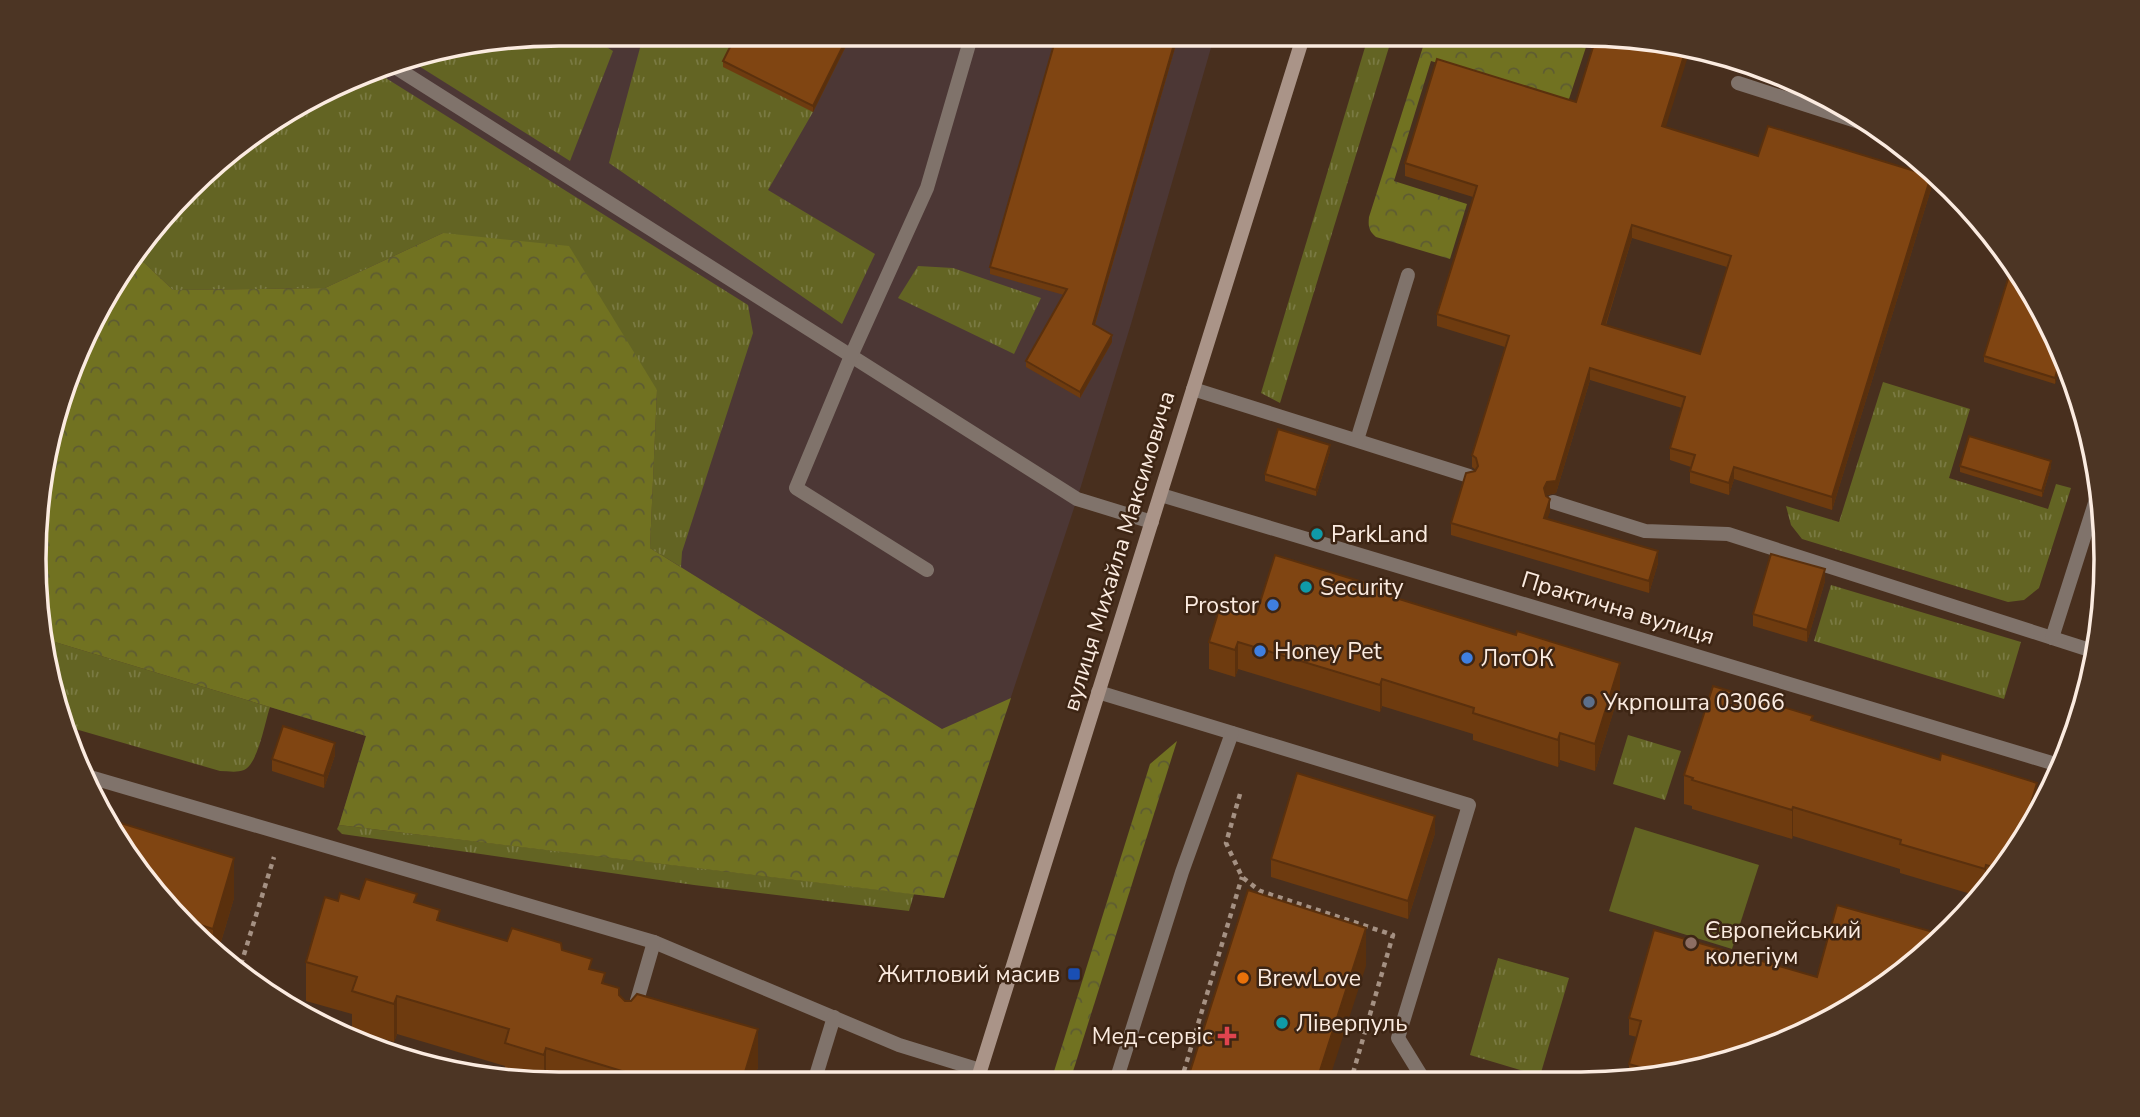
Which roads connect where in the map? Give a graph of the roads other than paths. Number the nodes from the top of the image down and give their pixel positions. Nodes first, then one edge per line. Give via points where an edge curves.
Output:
1 (968, 46) edge
2 (1300, 46) edge
3 (401, 71) edge
4 (1738, 83) dead end
5 (1842, 116) edge
6 (1408, 275) dead end
7 (851, 356) junction
8 (1194, 388) junction
9 (1357, 440) junction
10 (1469, 475) edge
11 (1161, 495) junction
12 (1553, 502) edge
13 (2093, 520) edge
14 (1152, 522) junction
15 (926, 570) dead end
16 (2052, 638) junction
17 (2086, 649) edge
18 (1098, 692) junction
19 (1232, 733) junction
20 (2052, 763) edge
21 (95, 779) edge
22 (654, 942) junction
23 (834, 1017) junction
24 (628, 1030) edge
25 (817, 1072) edge
26 (971, 1072) edge
27 (980, 1072) edge
28 (1119, 1072) edge
29 (1420, 1072) edge

1 - 7 street via 927,188
2 - 8 main road, вулиця Михайла Максимовича
3 - 7 street
4 - 5 street
6 - 9 street
7 - 14 street via 1077,499
7 - 15 street via 796,488
8 - 9 street
8 - 11 main road, вулиця Михайла Максимовича
9 - 10 street
11 - 14 main road, вулиця Михайла Максимовича
11 - 20 street, Практична вулиця
12 - 16 street via 1645,531 1728,534
13 - 16 street
14 - 18 main road, вулиця Михайла Максимовича
16 - 17 street
18 - 19 street
18 - 27 main road, вулиця Михайла Максимовича
19 - 28 street
19 - 29 street via 1469,805 1398,1038
21 - 22 street
22 - 23 street
22 - 24 street
23 - 25 street
23 - 26 street

